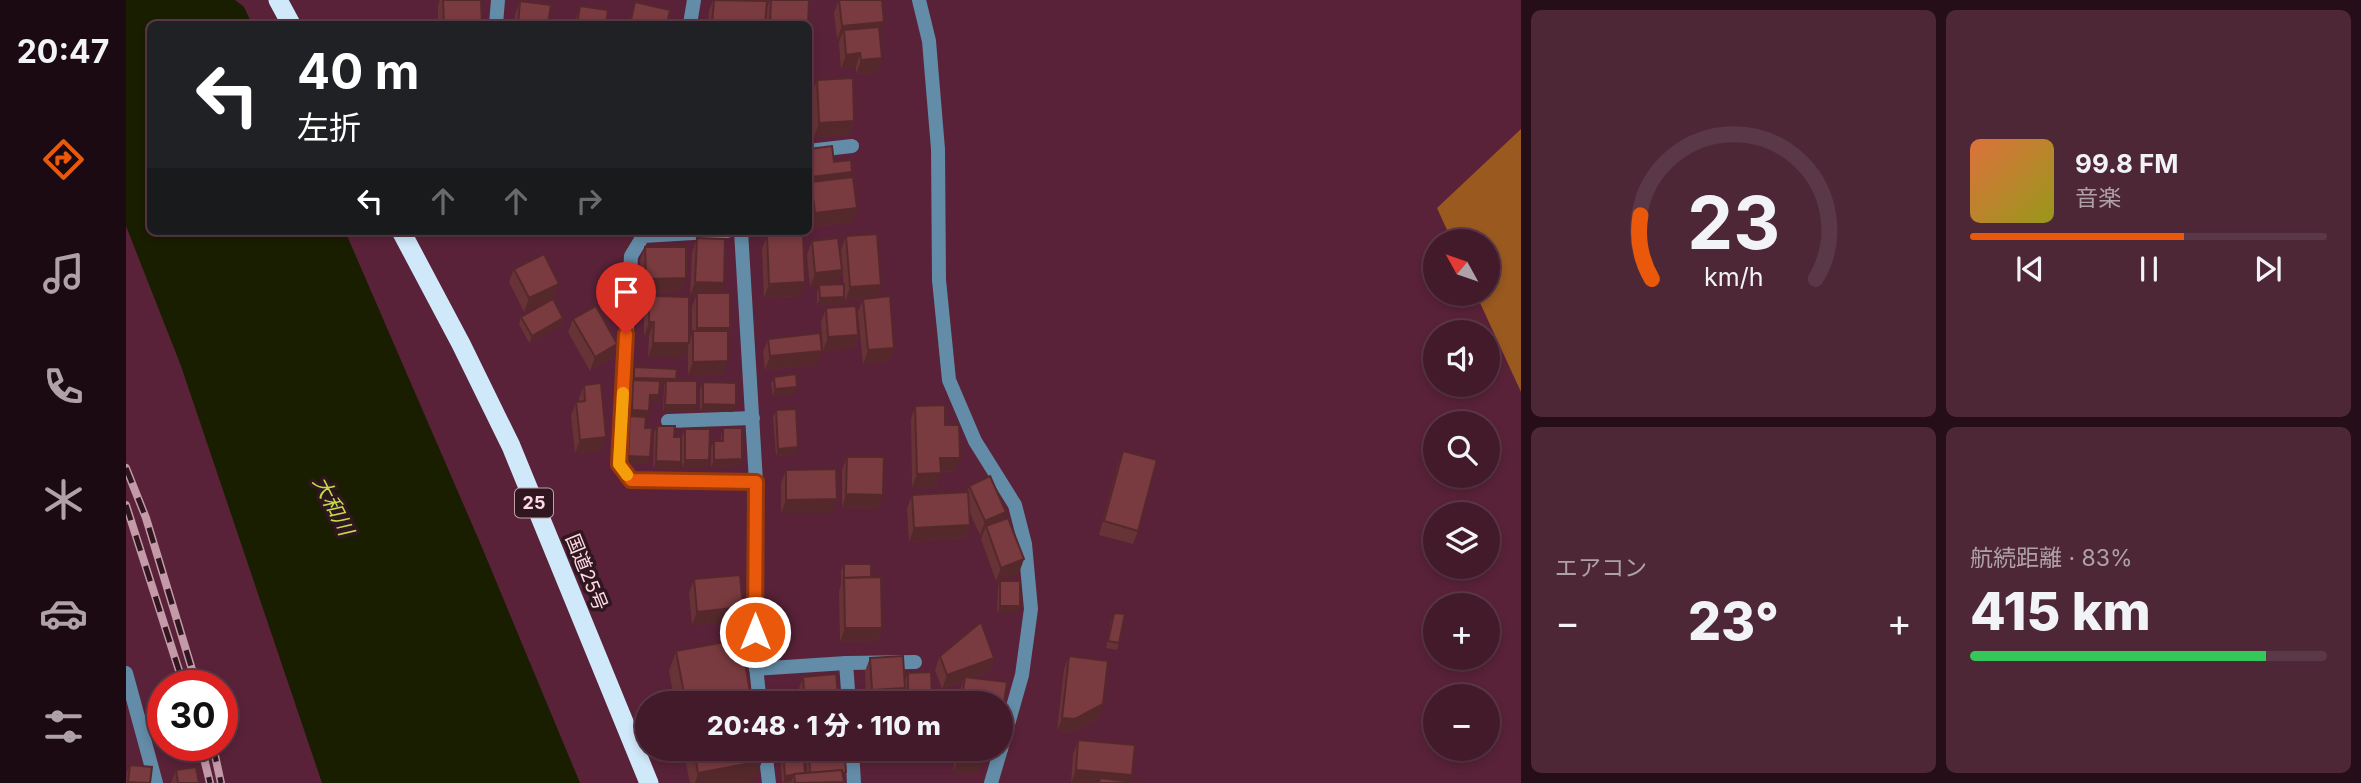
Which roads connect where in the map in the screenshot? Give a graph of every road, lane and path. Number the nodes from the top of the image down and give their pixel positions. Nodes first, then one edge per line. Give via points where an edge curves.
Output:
1 (278, 0) edge
2 (498, 0) edge
3 (694, 0) edge
4 (919, 0) edge
5 (289, 21) edge
6 (496, 21) edge
7 (690, 21) edge
8 (852, 146) dead end
9 (812, 151) edge
10 (403, 235) edge
11 (660, 235) edge
12 (741, 235) edge
13 (753, 418) junction
14 (668, 421) dead end
15 (756, 482) junction
16 (915, 662) dead end
17 (846, 663) junction
18 (756, 669) junction
19 (126, 673) edge
20 (759, 691) edge
21 (848, 691) edge
22 (1013, 707) edge
23 (766, 761) edge
24 (853, 761) edge
25 (997, 761) edge
26 (156, 783) edge
27 (649, 783) edge
28 (769, 783) edge
29 (854, 783) edge
30 (991, 783) edge

1 - 5 highway
2 - 6 street
3 - 7 street
4 - 22 street via 929,41 938,149 939,280 949,380 975,441 1015,505 1026,544 1031,609
8 - 9 street
10 - 27 highway, 国道25号 / 25 via 511,446
11 - 15 street via 643,236 631,256 619,464 631,480
12 - 13 street
13 - 14 street
13 - 15 street
15 - 18 street
16 - 17 street
17 - 18 street
17 - 21 street
18 - 20 street
19 - 26 street
23 - 28 street
24 - 29 street
25 - 30 street

